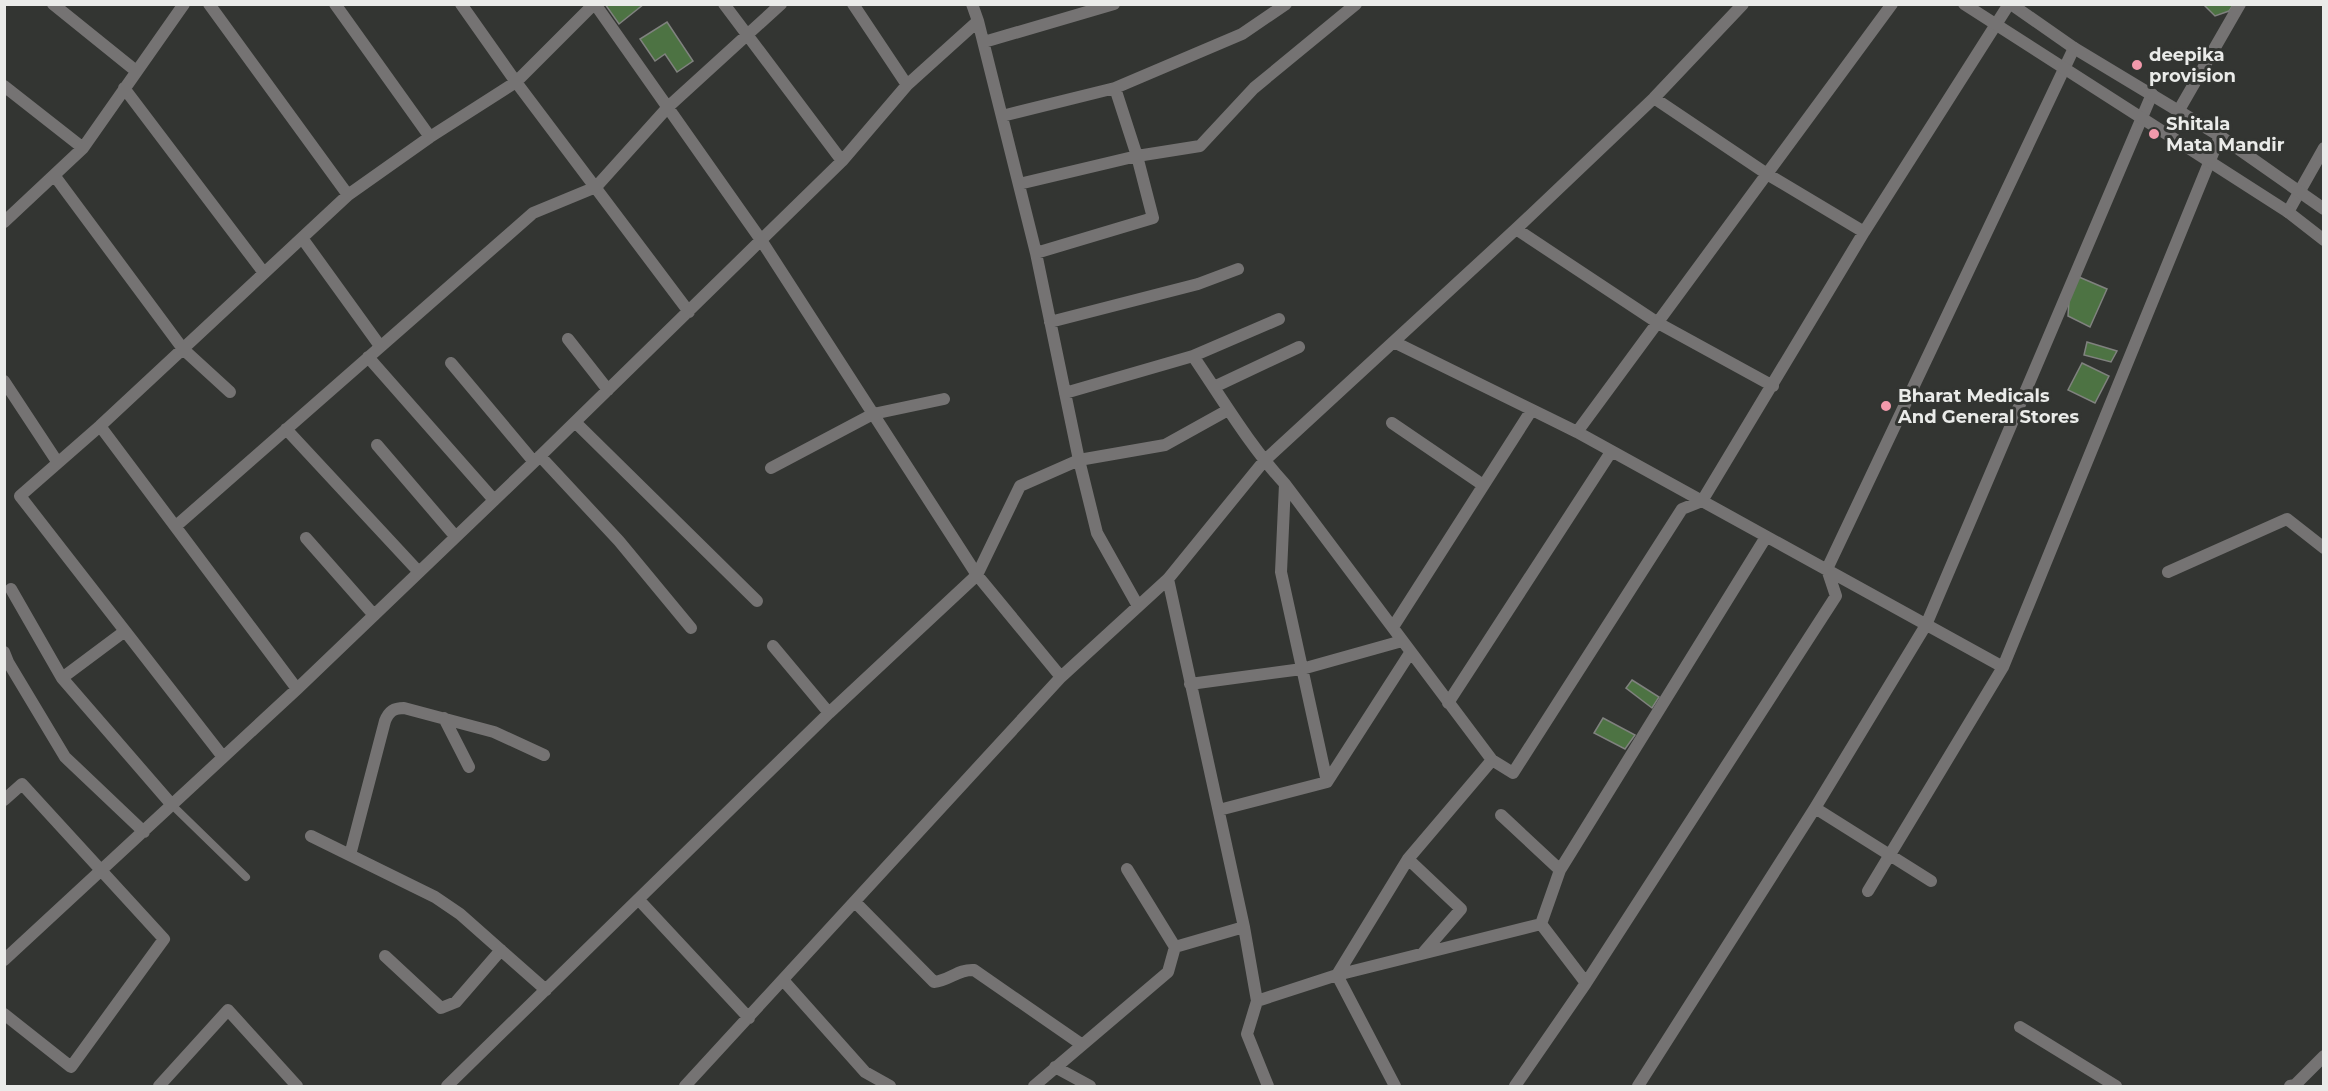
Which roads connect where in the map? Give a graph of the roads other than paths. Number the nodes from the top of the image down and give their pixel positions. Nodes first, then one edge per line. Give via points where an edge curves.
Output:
1 (53, 4) edge
2 (184, 4) edge
3 (209, 4) edge
4 (335, 4) edge
5 (461, 4) edge
6 (594, 4) edge
7 (724, 4) edge
8 (781, 4) edge
9 (853, 4) edge
10 (972, 4) edge
11 (1114, 4) edge
12 (1286, 4) edge
13 (1356, 4) edge
14 (1743, 4) edge
15 (1892, 4) edge
16 (1964, 4) edge
17 (2010, 4) edge
18 (2240, 4) edge
19 (978, 21) junction
20 (1996, 25) junction
21 (746, 36) junction
22 (984, 42) junction
23 (2074, 48) junction
24 (2064, 68) junction
25 (136, 71) junction
26 (516, 82) junction
27 (907, 85) junction
28 (4, 86) edge
29 (124, 88) junction
30 (1115, 88) junction
31 (2152, 94) junction
32 (1654, 98) junction
33 (668, 107) junction
34 (2179, 110) junction
35 (1002, 116) junction
36 (2142, 118) junction
37 (2220, 136) junction
38 (430, 137) junction
39 (74, 142) junction
40 (2324, 148) edge
41 (1137, 156) junction
42 (842, 161) junction
43 (2210, 161) junction
44 (1767, 174) junction
45 (54, 175) junction
46 (1019, 184) junction
47 (596, 187) junction
48 (2301, 192) junction
49 (348, 195) junction
50 (2324, 209) edge
51 (2288, 212) junction
52 (5, 218) edge
53 (1516, 229) junction
54 (1864, 232) junction
55 (302, 238) junction
56 (761, 240) junction
57 (2324, 240) edge
58 (1036, 253) junction
59 (1238, 269) dead end
60 (264, 273) junction
61 (689, 312) junction
62 (1279, 319) dead end
63 (1050, 322) junction
64 (1658, 323) junction
65 (568, 339) dead end
66 (1394, 342) junction
67 (380, 346) junction
68 (1299, 347) dead end
69 (183, 349) junction
70 (1194, 356) junction
71 (368, 357) junction
72 (451, 363) dead end
73 (4, 381) edge
74 (1773, 386) junction
75 (1214, 387) junction
76 (608, 390) junction
77 (230, 392) dead end
78 (1065, 393) junction
79 (944, 399) dead end
80 (1228, 410) junction
81 (1531, 411) junction
82 (873, 414) junction
83 (575, 422) junction
84 (1392, 423) dead end
85 (100, 426) junction
86 (286, 429) junction
87 (1577, 432) junction
88 (377, 445) dead end
89 (1611, 452) junction
90 (537, 459) junction
91 (1079, 460) junction
92 (1264, 461) junction
93 (58, 463) junction
94 (771, 468) dead end
95 (1286, 484) junction
96 (1483, 485) junction
97 (494, 500) junction
98 (1702, 501) junction
99 (176, 526) junction
100 (455, 536) junction
101 (1766, 537) junction
102 (306, 538) dead end
103 (2324, 548) edge
104 (1827, 569) junction
105 (418, 571) junction
106 (2168, 572) dead end
107 (977, 575) junction
108 (1168, 579) junction
109 (11, 589) dead end
110 (757, 601) dead end
111 (1138, 606) junction
112 (373, 614) junction
113 (1926, 625) junction
114 (1393, 627) junction
115 (691, 628) dead end
116 (125, 631) junction
117 (1402, 641) junction
118 (773, 646) dead end
119 (4, 652) edge
120 (1410, 653) junction
121 (2003, 667) junction
122 (1302, 669) junction
123 (1061, 677) junction
124 (62, 678) junction
125 (1190, 684) junction
126 (297, 689) junction
127 (1448, 703) junction
128 (829, 713) junction
129 (444, 718) junction
130 (544, 755) dead end
131 (223, 757) junction
132 (1492, 760) junction
133 (469, 767) dead end
134 (1327, 782) junction
135 (4, 800) edge
136 (172, 805) junction
137 (1815, 808) junction
138 (1220, 810) junction
139 (1501, 815) dead end
140 (144, 832) junction
141 (311, 836) dead end
142 (1889, 854) junction
143 (350, 855) junction
144 (1408, 859) junction
145 (1127, 869) dead end
146 (1560, 870) junction
147 (102, 871) junction
148 (246, 877) dead end
149 (1931, 881) dead end
150 (1868, 891) dead end
151 (639, 900) junction
152 (855, 902) junction
153 (1541, 924) junction
154 (1244, 927) junction
155 (1175, 947) junction
156 (501, 950) junction
157 (1422, 953) junction
158 (385, 956) dead end
159 (4, 960) edge
160 (1337, 975) junction
161 (783, 980) junction
162 (1586, 982) junction
163 (546, 990) junction
164 (1257, 1001) junction
165 (4, 1014) edge
166 (749, 1018) junction
167 (2020, 1028) dead end
168 (1082, 1044) junction
169 (2324, 1056) edge
170 (1055, 1067) junction
171 (159, 1086) edge
172 (297, 1086) edge
173 (447, 1086) edge
174 (685, 1086) edge
175 (890, 1086) edge
176 (1034, 1086) edge
177 (1090, 1086) edge
178 (1268, 1086) edge
179 (1395, 1086) edge
180 (1515, 1086) edge
181 (1638, 1086) edge
182 (2116, 1086) edge
183 (2290, 1086) edge

1 - 25 street
2 - 25 street
3 - 49 street
4 - 38 street
5 - 26 street
6 - 26 street
6 - 33 street
7 - 21 street
8 - 21 street
9 - 27 street
10 - 19 street
11 - 22 street
12 - 30 street via 1242,34
13 - 41 street via 1254,88 1200,146
14 - 32 street
15 - 44 street
16 - 20 street
17 - 20 street
17 - 23 street
18 - 34 street
19 - 22 street
19 - 27 street
20 - 24 street
20 - 54 street
21 - 33 street
21 - 42 street
22 - 35 street
23 - 24 street
23 - 31 street
24 - 36 street
24 - 104 street
25 - 29 street
26 - 38 street
26 - 47 street
27 - 42 street
28 - 39 street
29 - 39 street
29 - 60 street
30 - 35 street
30 - 41 street
31 - 34 street
31 - 36 street
32 - 44 street
32 - 53 street
33 - 47 street
33 - 56 street
34 - 37 street
35 - 46 street
36 - 43 street
36 - 113 street
37 - 43 street
37 - 48 street
38 - 49 street
39 - 45 street
40 - 48 street
41 - 46 street
41 - 58 street via 1153,218
42 - 56 street
43 - 51 street
43 - 121 street
44 - 54 street
44 - 64 street
45 - 52 street
45 - 69 street
46 - 58 street
47 - 61 street
47 - 67 street via 533,213
48 - 50 street
48 - 51 street
49 - 55 street
51 - 57 street
53 - 64 street
53 - 66 street
54 - 74 street
55 - 60 street
55 - 67 street
56 - 61 street
56 - 82 street
58 - 63 street
59 - 63 street via 1198,284
60 - 69 street
61 - 76 street
62 - 70 street
63 - 78 street
64 - 74 street
64 - 87 street
65 - 76 street
66 - 81 street
66 - 92 street
67 - 71 street
68 - 75 street
69 - 77 street
69 - 85 street
70 - 75 street
70 - 78 street
71 - 86 street
71 - 97 street
72 - 90 street
73 - 93 street
74 - 98 street
75 - 80 street
76 - 83 street
78 - 91 street
79 - 82 street
80 - 91 street via 1165,445
80 - 92 street
81 - 87 street
81 - 96 street
82 - 94 street
82 - 107 street
83 - 90 street
83 - 110 street
84 - 96 street
85 - 93 street
85 - 99 street
86 - 99 street
86 - 105 street
87 - 89 street
88 - 100 street
89 - 98 street
89 - 127 street
90 - 97 street
90 - 115 street via 619,541
91 - 107 street via 1020,486
91 - 111 street via 1097,533
92 - 95 street
92 - 108 street
93 - 116 street via 21,496
95 - 114 street
95 - 122 street via 1281,572
96 - 114 street
97 - 100 street
98 - 101 street
98 - 132 street via 1682,509 1513,772
99 - 126 street
100 - 105 street
101 - 104 street
101 - 146 street
102 - 112 street
103 - 106 street via 2287,519
104 - 113 street
104 - 162 street via 1836,596
105 - 112 street
107 - 123 street
107 - 128 street
108 - 111 street
108 - 125 street
109 - 124 street
111 - 123 street
112 - 126 street
113 - 121 street
113 - 137 street
114 - 117 street
116 - 124 street
116 - 131 street
117 - 120 street
117 - 122 street
118 - 128 street
119 - 140 street via 65,757
120 - 127 street
120 - 134 street
121 - 142 street
122 - 125 street
122 - 134 street
123 - 152 street
124 - 136 street
125 - 138 street
126 - 131 street
127 - 132 street
128 - 151 street
129 - 130 street via 494,732
129 - 133 street
129 - 143 street via 404,708 395,708 388,714
131 - 136 street
132 - 144 street
134 - 138 street
135 - 147 street via 22,784
136 - 140 street
136 - 148 lane
137 - 142 street
137 - 181 street
138 - 154 street
139 - 146 street
140 - 147 street
141 - 143 street
142 - 149 street
142 - 150 street
143 - 156 street via 435,897
144 - 157 street via 1461,909
144 - 160 street
145 - 155 street
146 - 153 street
147 - 159 street
147 - 165 street via 164,939 71,1067
151 - 163 street
151 - 166 street
152 - 161 street
152 - 168 street via 934,982 974,970
153 - 157 street
153 - 162 street
154 - 155 street
154 - 164 street
155 - 168 street via 1168,972
156 - 158 street via 456,1002 441,1008
156 - 163 street
157 - 160 street
160 - 164 street
160 - 179 street
161 - 166 street
161 - 175 street via 866,1072
162 - 180 street
163 - 173 street
164 - 178 street via 1247,1034
166 - 174 street
167 - 182 street
168 - 170 street
169 - 183 street
170 - 176 street
170 - 177 street
171 - 172 street via 228,1010

